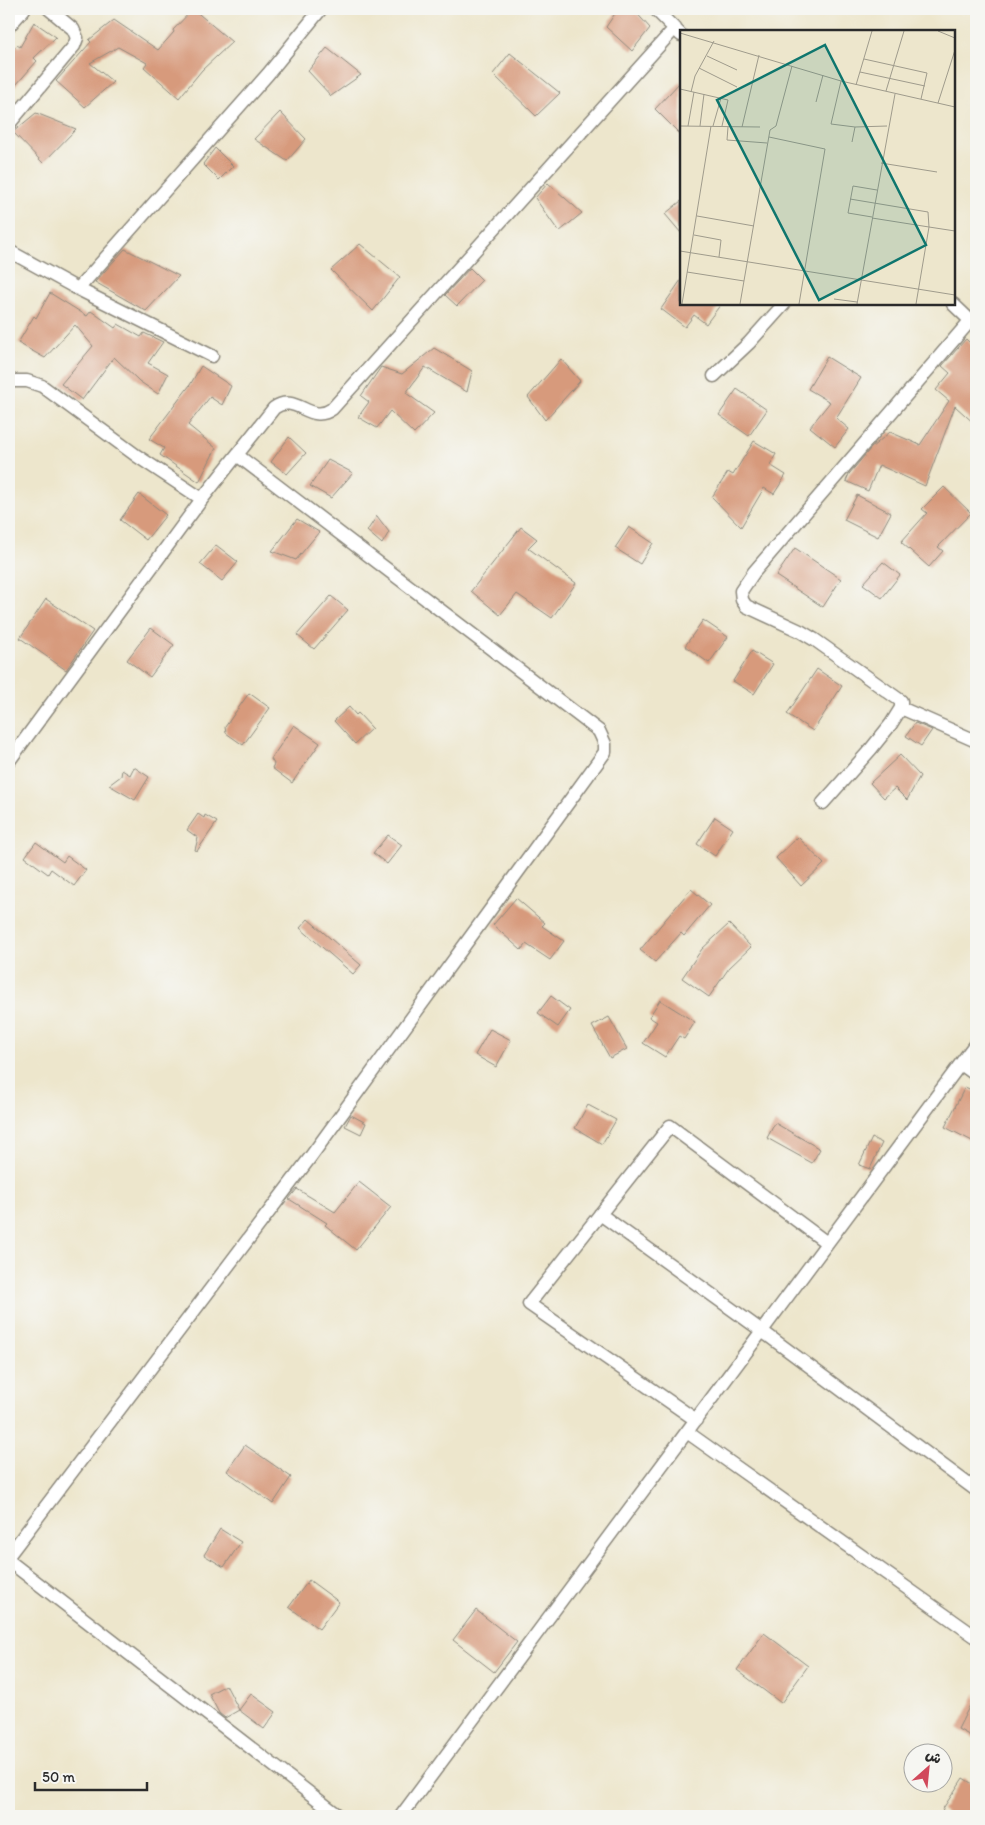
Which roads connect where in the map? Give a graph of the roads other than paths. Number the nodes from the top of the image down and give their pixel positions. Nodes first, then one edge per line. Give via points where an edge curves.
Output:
1 (24, 9) edge
2 (49, 9) edge
3 (321, 9) edge
4 (655, 9) edge
5 (9, 26) edge
6 (678, 32) edge
7 (9, 124) edge
8 (9, 251) edge
9 (78, 289) junction
10 (783, 305) edge
11 (954, 305) edge
12 (973, 324) edge
13 (212, 356) dead end
14 (714, 376) dead end
15 (9, 381) edge
16 (237, 455) junction
17 (202, 499) junction
18 (902, 708) junction
19 (976, 741) edge
20 (9, 761) edge
21 (823, 803) dead end
22 (976, 1043) edge
23 (961, 1064) junction
24 (976, 1075) edge
25 (600, 1214) junction
26 (827, 1243) junction
27 (762, 1331) junction
28 (696, 1420) junction
29 (687, 1432) junction
30 (976, 1490) edge
31 (9, 1555) edge
32 (9, 1560) edge
33 (976, 1637) edge
34 (339, 1816) edge
35 (401, 1816) edge

1 - 5 street
2 - 7 street via 72,29 77,38 74,46
3 - 9 street via 268,74
4 - 6 street
6 - 16 street via 332,409 319,415 287,403 280,404
8 - 9 street
9 - 13 street
10 - 14 street
11 - 12 street
12 - 18 street via 754,572 741,591 746,606 815,640 898,697
15 - 17 street via 27,381 42,386
16 - 17 street
16 - 31 street via 599,731 606,744 605,752 309,1159
17 - 20 street
18 - 19 street
18 - 21 street via 871,750
22 - 23 street
23 - 24 street
23 - 26 street
25 - 26 street via 670,1126
25 - 27 street
25 - 28 street via 529,1304
26 - 27 street
27 - 28 street
27 - 30 street
28 - 29 street
29 - 33 street
29 - 35 street
32 - 34 street

